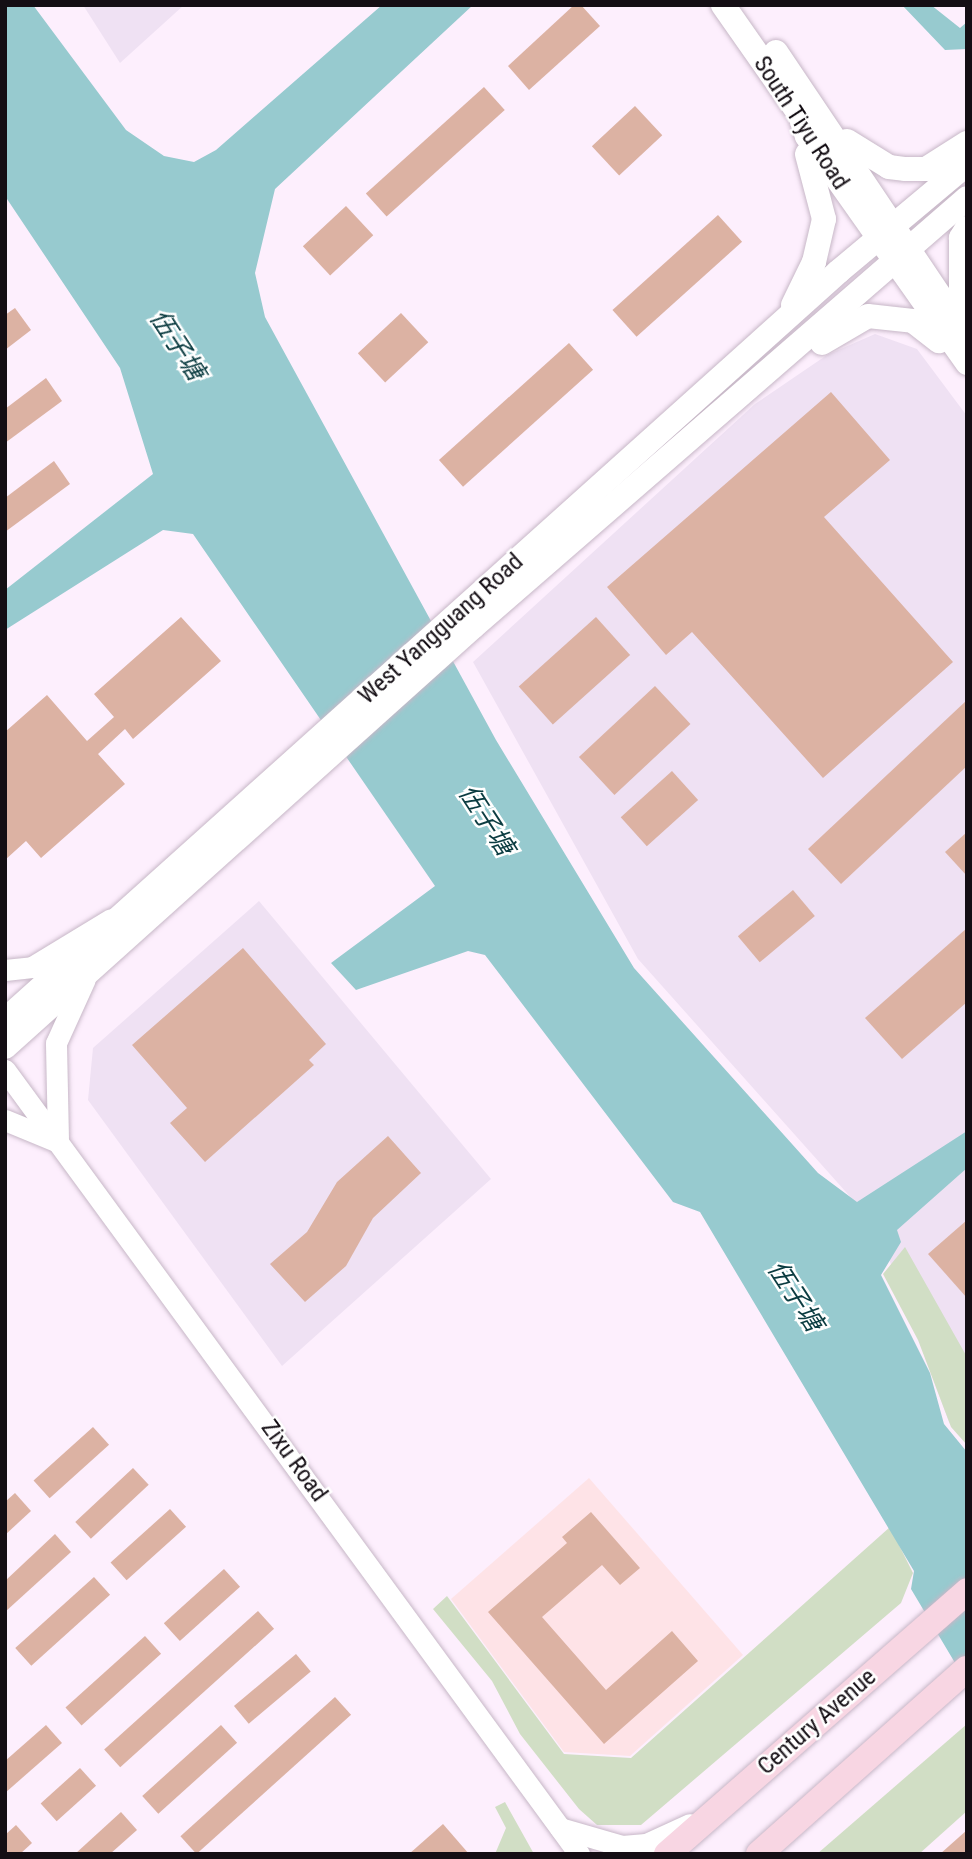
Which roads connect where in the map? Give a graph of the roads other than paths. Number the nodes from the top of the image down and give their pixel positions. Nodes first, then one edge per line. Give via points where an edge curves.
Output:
1 (723, 5) edge
2 (743, 5) edge
3 (794, 107) junction
4 (827, 123) junction
5 (967, 143) edge
6 (967, 164) edge
7 (967, 198) edge
8 (967, 228) edge
9 (888, 233) junction
10 (902, 256) junction
11 (967, 310) edge
12 (776, 328) junction
13 (967, 336) edge
14 (967, 363) edge
15 (755, 382) junction
16 (467, 619) junction
17 (313, 756) junction
18 (119, 915) junction
19 (5, 970) edge
20 (90, 970) junction
21 (5, 1020) edge
22 (5, 1047) edge
23 (5, 1070) edge
24 (5, 1120) edge
25 (58, 1142) junction
26 (967, 1591) edge
27 (957, 1677) edge
28 (741, 1789) junction
29 (560, 1828) junction
30 (562, 1854) edge
31 (579, 1854) edge
32 (667, 1854) edge
33 (759, 1854) edge

1 - 3 main road, South Tiyu Road
2 - 4 main road, South Tiyu Road
3 - 9 main road, South Tiyu Road via 807,136
3 - 12 main road via 818,181 824,219 801,295
4 - 5 main road via 858,152 889,167 926,169
4 - 9 main road, South Tiyu Road
6 - 9 main road, West Yangguang Road
7 - 10 main road, West Yangguang Road
8 - 11 main road via 961,238 961,299
9 - 10 main road
9 - 12 main road, West Yangguang Road
10 - 13 main road
10 - 14 main road
10 - 15 main road, West Yangguang Road
12 - 16 main road, West Yangguang Road
14 - 15 main road via 913,321 868,316 838,330 793,366
15 - 16 main road, West Yangguang Road
16 - 17 main road, West Yangguang Road
17 - 18 main road, West Yangguang Road
17 - 20 main road, West Yangguang Road
18 - 19 street via 32,967
18 - 21 main road, West Yangguang Road
20 - 22 main road, West Yangguang Road
20 - 25 street via 55,1042
23 - 25 street, Zixu Road
24 - 25 street
25 - 29 street, Zixu Road
26 - 28 main road, Century Avenue
27 - 33 main road
28 - 29 street via 677,1834 646,1844 600,1842
28 - 32 main road, Century Avenue
29 - 30 street
29 - 31 street, Zixu Road

